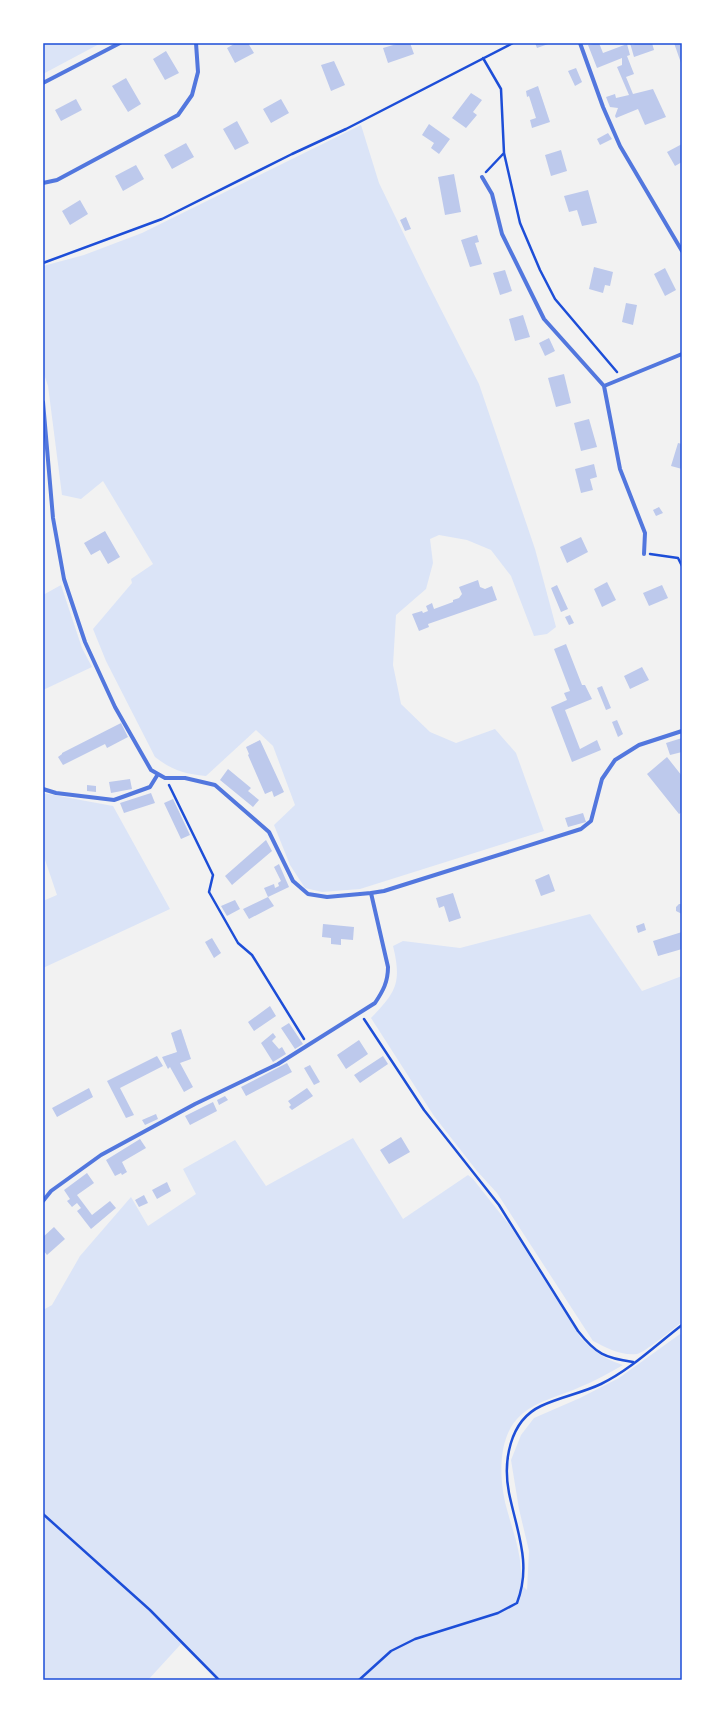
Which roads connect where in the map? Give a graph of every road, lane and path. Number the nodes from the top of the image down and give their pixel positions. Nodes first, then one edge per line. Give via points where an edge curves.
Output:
1 (120, 43) edge
2 (196, 43) edge
3 (513, 43) edge
4 (580, 43) edge
5 (483, 58) junction
6 (43, 83) edge
7 (504, 153) junction
8 (482, 177) joint
9 (43, 183) edge
10 (682, 251) edge
11 (43, 263) edge
12 (682, 354) edge
13 (623, 378) junction
14 (604, 386) junction
15 (43, 402) edge
16 (644, 554) joint
17 (682, 566) edge
18 (682, 731) edge
19 (158, 774) junction
20 (165, 778) junction
21 (43, 789) edge
22 (371, 894) junction
23 (360, 1013) junction
24 (308, 1044) junction
25 (43, 1201) edge
26 (682, 1326) edge
27 (634, 1362) junction
28 (43, 1514) edge
29 (219, 1680) edge
30 (359, 1680) edge

1 - 6 street
2 - 9 street via 198,72 192,95 178,115 56,180
3 - 5 path
4 - 10 street via 620,146
5 - 7 path via 501,89
5 - 11 path via 346,129 162,219
7 - 8 path
7 - 13 path via 520,224 555,299
8 - 14 street via 492,194 502,234 544,319
12 - 13 street
13 - 14 street
14 - 16 street via 620,469 645,533
15 - 19 street via 53,518 64,579 85,642 116,707 151,770
16 - 17 path via 678,558
18 - 22 street via 638,745 615,760 602,780 591,821 582,829
19 - 20 street
19 - 21 street via 150,787 114,800
20 - 22 street via 185,778 215,785 269,832 293,881 308,894 327,897
20 - 24 path via 213,875 209,892 238,944 252,955
22 - 23 street via 388,967 388,978 375,1003
23 - 24 street
23 - 27 path via 424,1110 498,1205 578,1332 590,1346 604,1356
24 - 25 street via 278,1064 195,1104 101,1155 51,1191
26 - 27 path
27 - 30 path via 601,1384 541,1406 527,1414 516,1431 508,1454 506,1478 521,1539 524,1573 517,1603 498,1612 415,1639 391,1651
28 - 29 path via 150,1610

